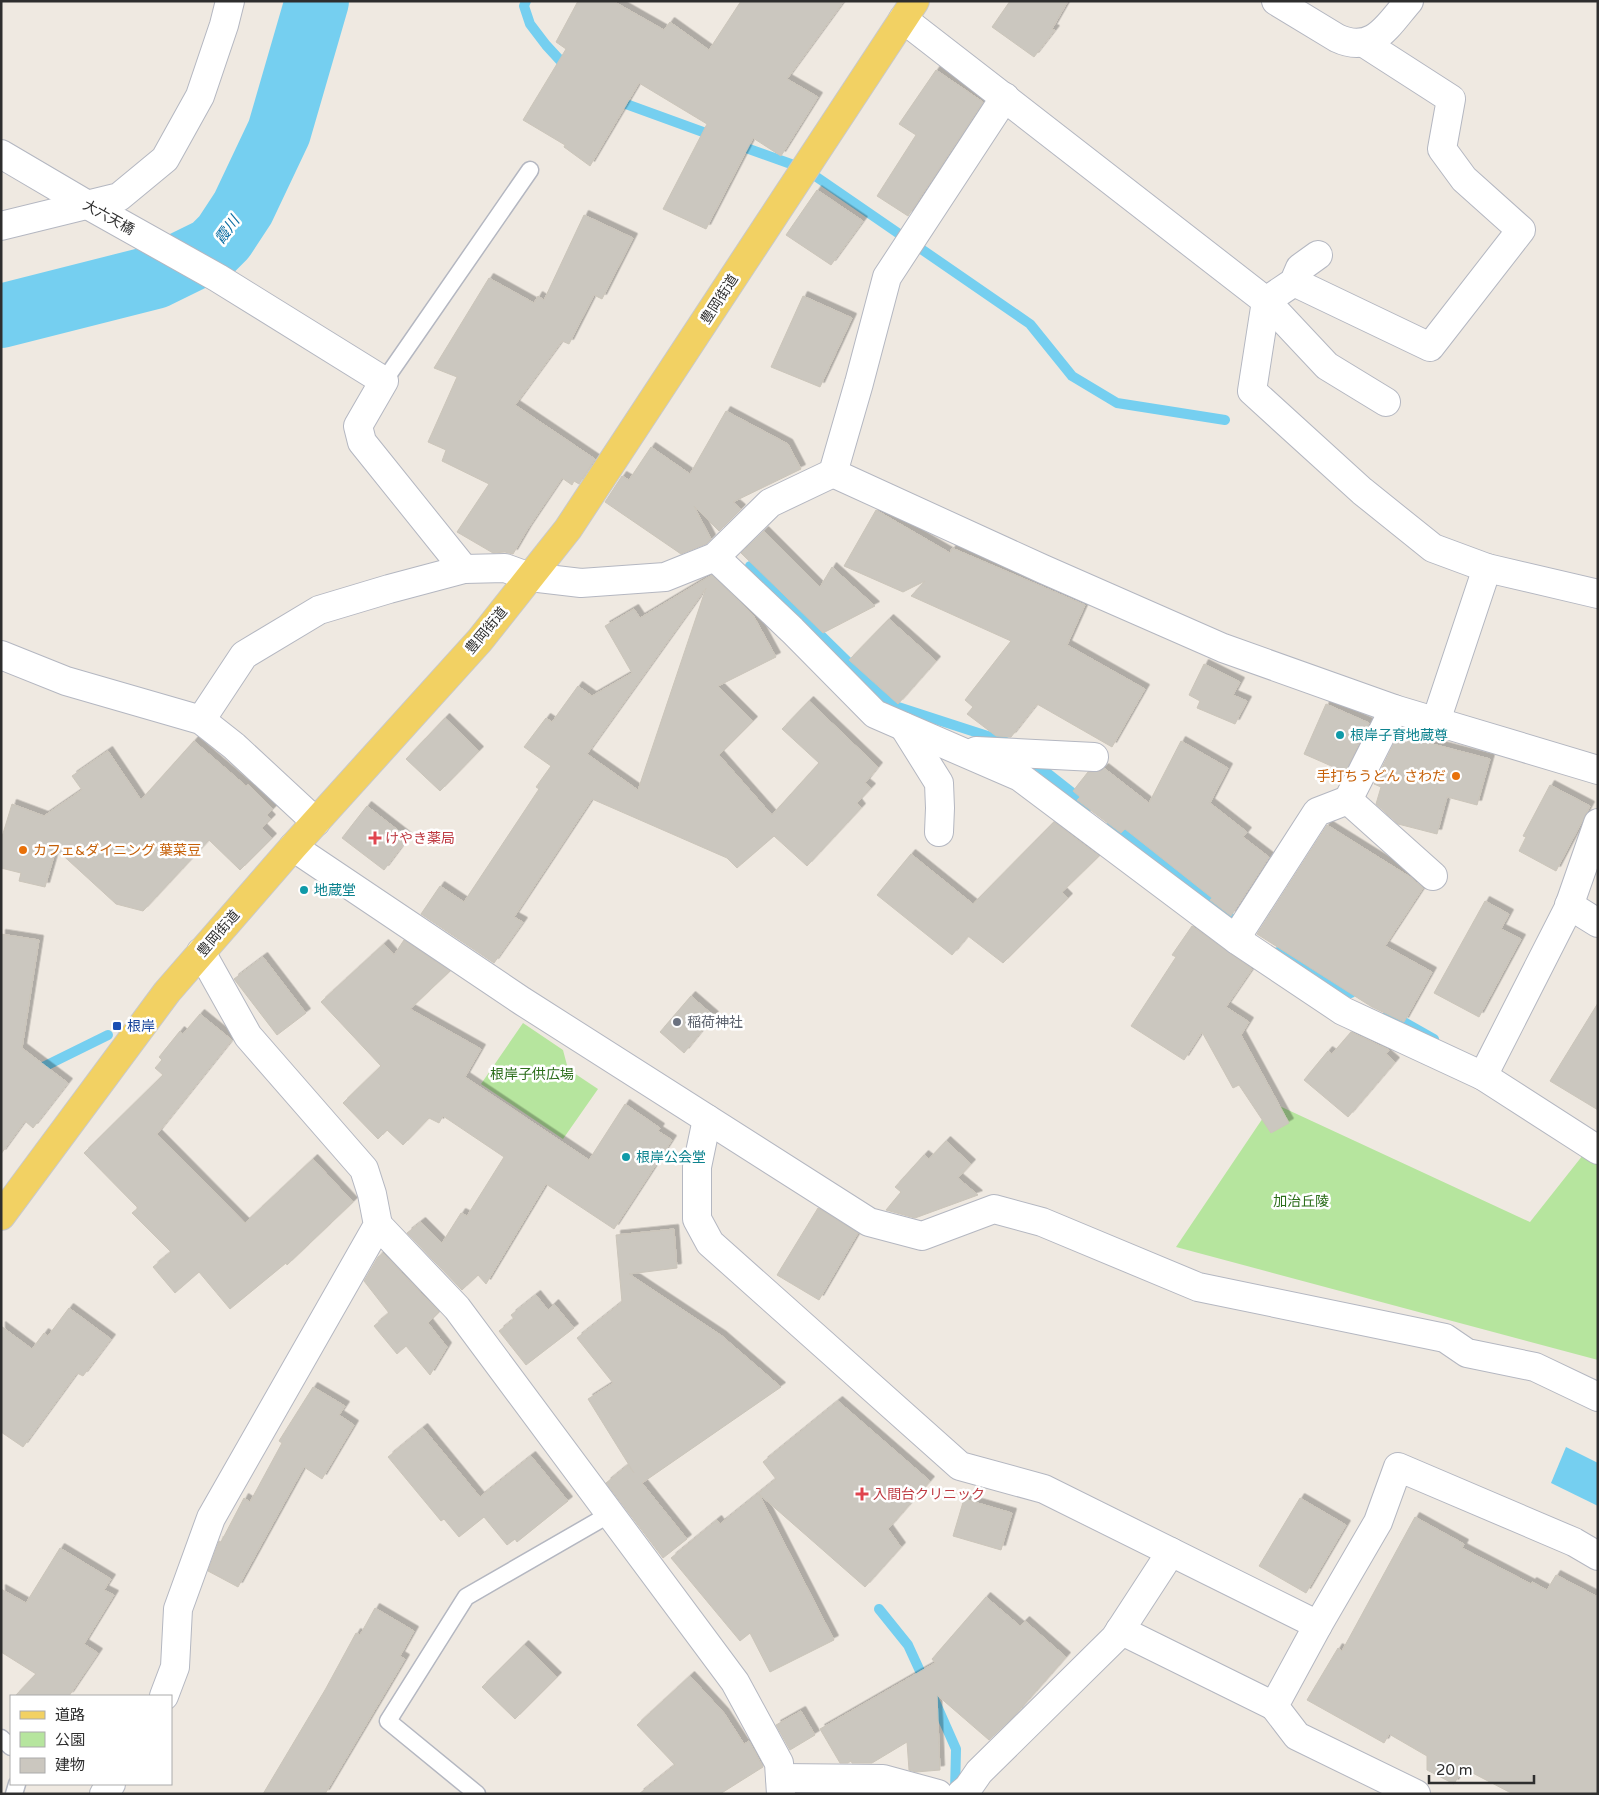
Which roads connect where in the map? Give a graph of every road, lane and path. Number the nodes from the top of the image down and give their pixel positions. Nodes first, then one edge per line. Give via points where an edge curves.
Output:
1 (230, 1) edge
2 (1276, 1) edge
3 (1409, 1) edge
4 (909, 10) edge
5 (1364, 43) junction
6 (1005, 97) junction
7 (1, 154) edge
8 (530, 170) dead end
9 (93, 208) junction
10 (1, 226) edge
11 (1318, 255) dead end
12 (1294, 282) junction
13 (1266, 301) junction
14 (384, 381) junction
15 (1386, 402) dead end
16 (833, 473) junction
17 (715, 557) junction
18 (1486, 568) junction
19 (464, 569) junction
20 (530, 577) junction
21 (1598, 594) edge
22 (1, 655) edge
23 (1394, 709) junction
24 (201, 720) junction
25 (1436, 722) junction
26 (904, 727) junction
27 (958, 750) junction
28 (1094, 757) dead end
29 (1598, 770) edge
30 (1348, 800) junction
31 (316, 822) junction
32 (1598, 824) edge
33 (939, 832) dead end
34 (293, 847) junction
35 (1433, 876) dead end
36 (1569, 904) junction
37 (1598, 922) edge
38 (1237, 940) junction
39 (201, 952) junction
40 (1483, 1076) junction
41 (707, 1119) junction
42 (1598, 1150) edge
43 (1, 1216) edge
44 (378, 1226) junction
45 (1598, 1397) edge
46 (610, 1514) junction
47 (1171, 1552) junction
48 (1598, 1556) edge
49 (1318, 1625) junction
50 (1120, 1630) junction
51 (164, 1695) edge
52 (1274, 1706) junction
53 (781, 1786) edge
54 (477, 1794) edge
55 (938, 1794) edge
56 (961, 1794) edge
57 (1416, 1794) edge

1 - 9 street via 200,96 165,159 119,197
2 - 5 street via 1347,43
3 - 5 street via 1381,33
4 - 6 street
4 - 20 main road, 豊岡街道 via 568,529
5 - 12 street via 1451,98 1442,149 1464,179 1521,230 1430,348
6 - 13 street
6 - 16 street via 887,277
7 - 9 street, 大六天橋
8 - 14 lane
9 - 10 street
9 - 14 street, 大六天橋 via 218,278
11 - 12 street via 1300,268
12 - 13 street
13 - 15 street via 1328,366
13 - 18 street via 1252,390 1362,490 1433,548
14 - 19 street via 358,426 362,442
16 - 17 street via 770,503
16 - 23 street via 1223,648
17 - 20 street via 665,577 581,583
17 - 26 street via 875,714
18 - 21 street
18 - 25 street
19 - 20 street via 505,568
19 - 24 street via 319,610 244,655
20 - 31 main road, 豊岡街道 via 480,640
22 - 24 street via 66,681
23 - 25 street
23 - 30 street
24 - 31 street
25 - 29 street
26 - 27 street
26 - 33 street via 939,782
27 - 28 street
27 - 38 street via 1020,777
30 - 35 street
30 - 38 street via 1317,812 1242,927
31 - 34 main road, 豊岡街道
32 - 36 street
34 - 39 main road, 豊岡街道
34 - 41 street via 522,1001
36 - 37 street
36 - 40 street
38 - 40 street via 1343,1011
39 - 43 main road, 豊岡街道 via 167,992
39 - 44 street via 248,1036 364,1169
40 - 42 street
41 - 45 street via 869,1222 922,1236 994,1208 1042,1222 1198,1287 1444,1338 1467,1353 1535,1367
41 - 47 street via 697,1167 697,1219 710,1243 960,1466 1044,1489
44 - 46 street via 457,1308
44 - 51 street via 211,1518 178,1609 175,1667
46 - 53 street via 735,1682 779,1763
46 - 54 lane via 466,1597 388,1721
47 - 49 street
47 - 50 street
48 - 49 street via 1574,1542 1398,1466 1378,1522
49 - 52 street
50 - 52 street
50 - 56 street
52 - 57 street via 1297,1736
53 - 55 street via 883,1779

